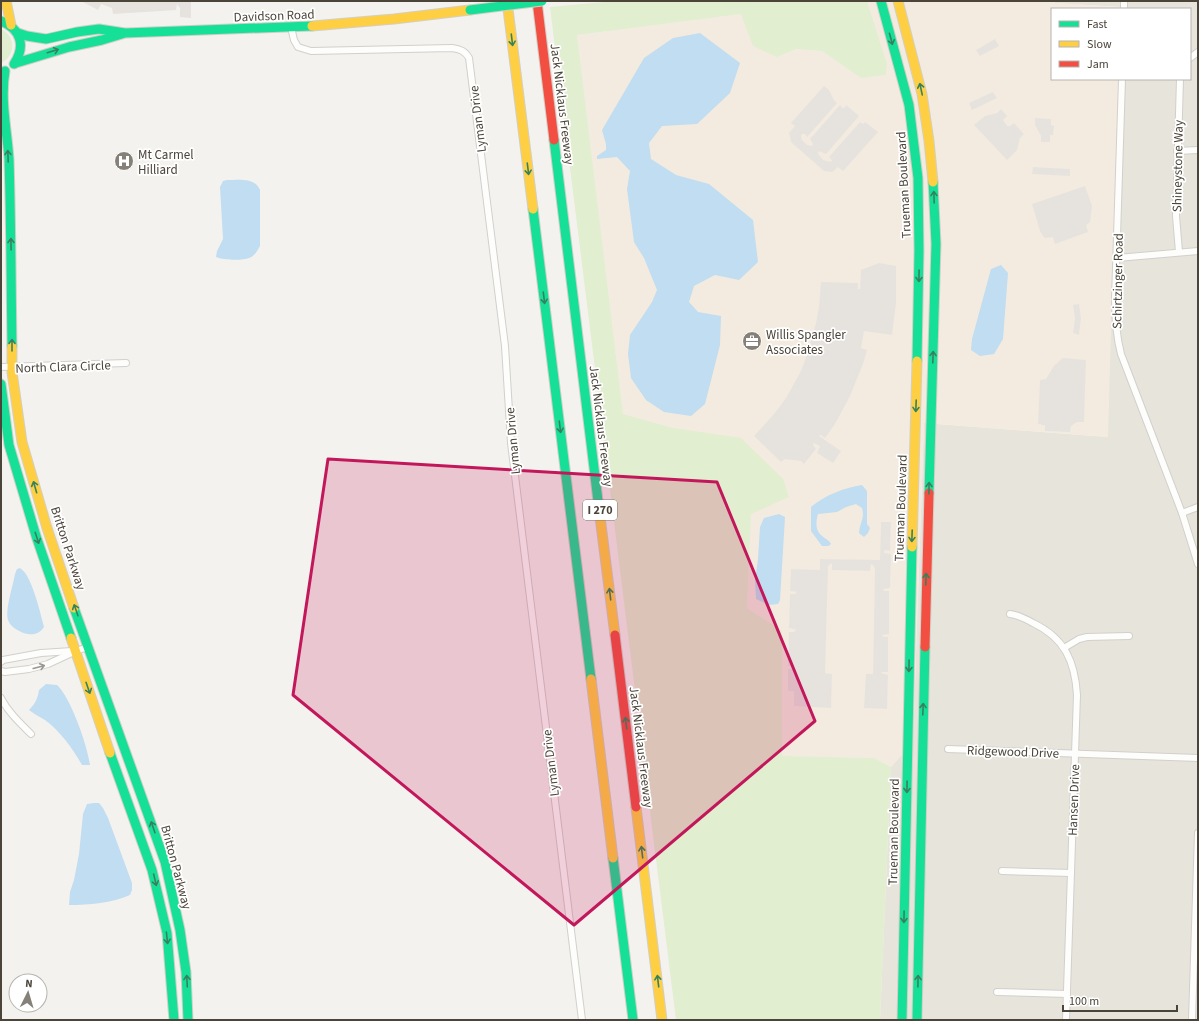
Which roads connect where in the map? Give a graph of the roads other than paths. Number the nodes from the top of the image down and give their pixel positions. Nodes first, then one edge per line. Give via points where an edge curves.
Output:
1 (6, 1) edge
2 (507, 1) edge
3 (537, 1) edge
4 (542, 1) edge
5 (881, 1) edge
6 (898, 1) edge
7 (1, 21) edge
8 (11, 25) junction
9 (291, 27) junction
10 (18, 33) junction
11 (125, 33) junction
12 (16, 62) junction
13 (3, 71) edge
14 (1122, 80) edge
15 (1180, 80) edge
16 (1198, 150) edge
17 (1177, 151) junction
18 (1198, 250) edge
19 (1179, 252) junction
20 (1117, 258) junction
21 (126, 363) dead end
22 (1, 367) edge
23 (12, 368) junction
24 (1, 384) edge
25 (1198, 507) edge
26 (1182, 513) junction
27 (1198, 564) edge
28 (1010, 614) dead end
29 (1128, 636) dead end
30 (88, 647) junction
31 (1064, 648) junction
32 (76, 651) junction
33 (1, 662) edge
34 (1, 671) edge
35 (1, 698) edge
36 (31, 734) dead end
37 (948, 748) dead end
38 (1074, 753) junction
39 (1198, 758) edge
40 (1198, 833) edge
41 (1002, 871) dead end
42 (1071, 873) junction
43 (997, 992) dead end
44 (1067, 994) junction
45 (174, 1020) edge
46 (188, 1020) edge
47 (582, 1020) edge
48 (633, 1020) edge
49 (662, 1020) edge
50 (902, 1020) edge
51 (917, 1020) edge
52 (1066, 1020) edge
53 (1192, 1020) edge

1 - 8 main road
2 -> 48 main road, I 270
49 -> 3 main road, Jack Nicklaus Freeway / I 270
4 - 9 main road, Davidson Road, bridge via 394,19
5 -> 50 main road, Trueman Boulevard via 910,105 918,178 919,258
51 -> 6 main road via 936,244 933,177 924,106
7 - 8 main road
8 - 10 main road
9 - 11 main road, Davidson Road
9 - 47 street, Lyman Drive via 298,47 311,51 459,48 466,52 469,58 505,346 511,443
10 - 11 main road, Davidson Road via 46,39 100,29
10 - 12 main road via 21,51
12 -> 11 main road, Davidson Road
12 - 13 main road
23 -> 13 main road, Britton Parkway via 10,188 2,100
14 - 20 street, Schirtzinger Road
15 - 17 street, Shineystone Way
16 - 17 street
17 - 19 street, Shineystone Way via 1176,216
18 - 19 street
19 - 20 street
20 - 26 street, Schirtzinger Road via 1117,338
21 - 23 street, North Clara Circle
22 - 23 street, North Clara Circle
30 -> 23 main road, Britton Parkway via 47,528 22,442
24 -> 32 main road, Britton Parkway via 9,445 36,536
25 - 26 street
26 - 27 street, Schirtzinger Road
28 - 31 street, Hansen Drive via 1043,628
29 - 31 street via 1087,637
30 - 32 street
46 -> 30 main road, Britton Parkway via 186,972 180,930 165,862
31 - 38 street, Hansen Drive via 1076,679
32 - 33 street via 41,653
34 -> 32 street via 29,669 48,664
32 -> 45 main road, Britton Parkway via 152,870 167,933
35 - 36 street via 4,705
37 - 38 street, Ridgewood Drive
38 - 39 street, Ridgewood Drive
38 - 42 street, Hansen Drive
40 - 53 street
41 - 42 street
42 - 44 street, Hansen Drive
43 - 44 street
44 - 52 street, Hansen Drive

